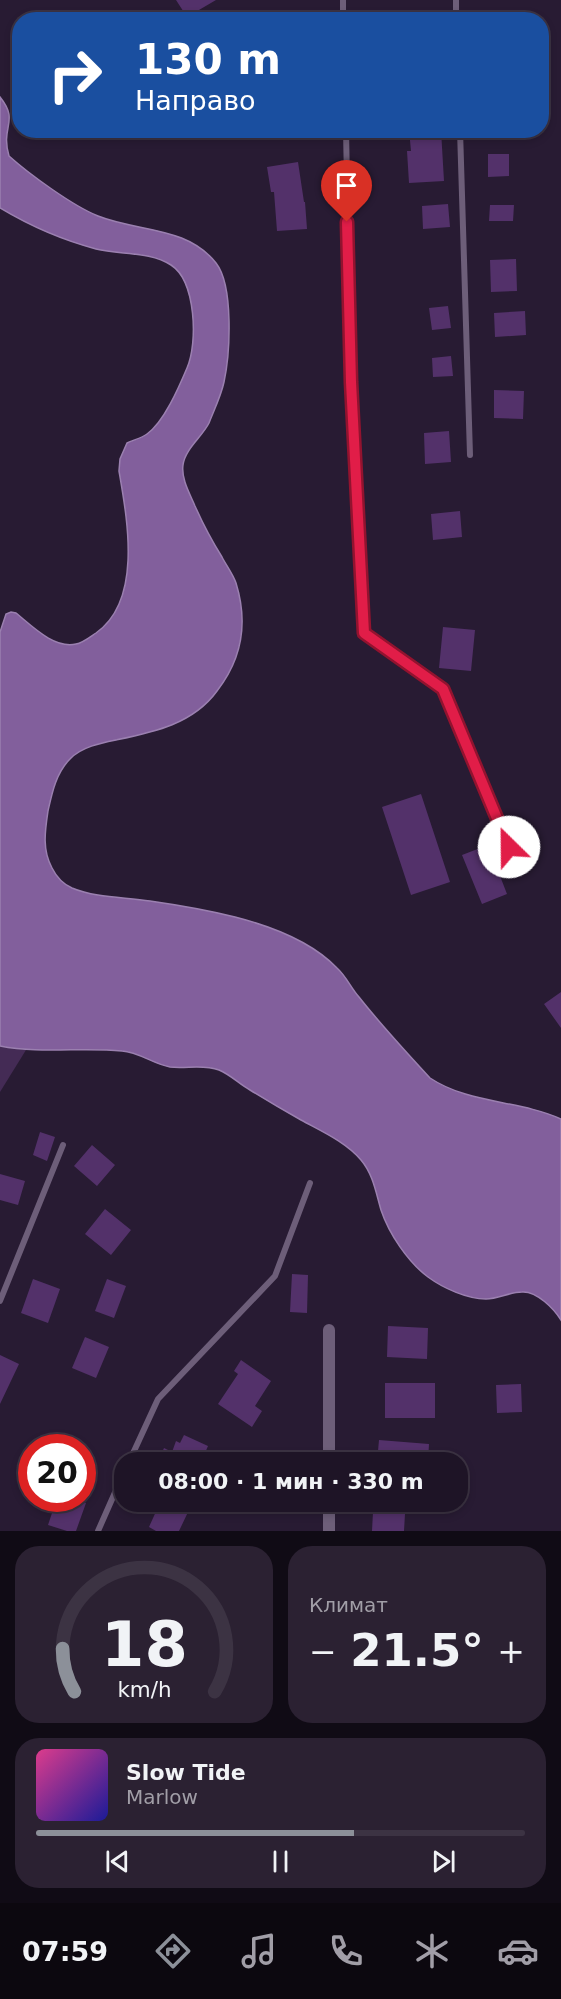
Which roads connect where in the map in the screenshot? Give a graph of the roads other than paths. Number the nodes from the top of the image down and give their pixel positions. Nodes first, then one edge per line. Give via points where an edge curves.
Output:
1 (345, 138) edge
2 (460, 138) edge
3 (470, 455) dead end
4 (509, 847) dead end
5 (63, 1145) dead end
6 (310, 1184) dead end
7 (0, 1301) edge
8 (329, 1330) dead end
9 (134, 1452) edge
10 (329, 1452) edge
11 (114, 1495) edge
12 (329, 1512) edge
13 (98, 1531) edge
14 (329, 1531) edge

1 - 4 lane via 351,382 364,633 443,689
2 - 3 lane
5 - 7 lane
6 - 9 lane via 275,1275 158,1399
8 - 10 street
11 - 13 lane
12 - 14 street

